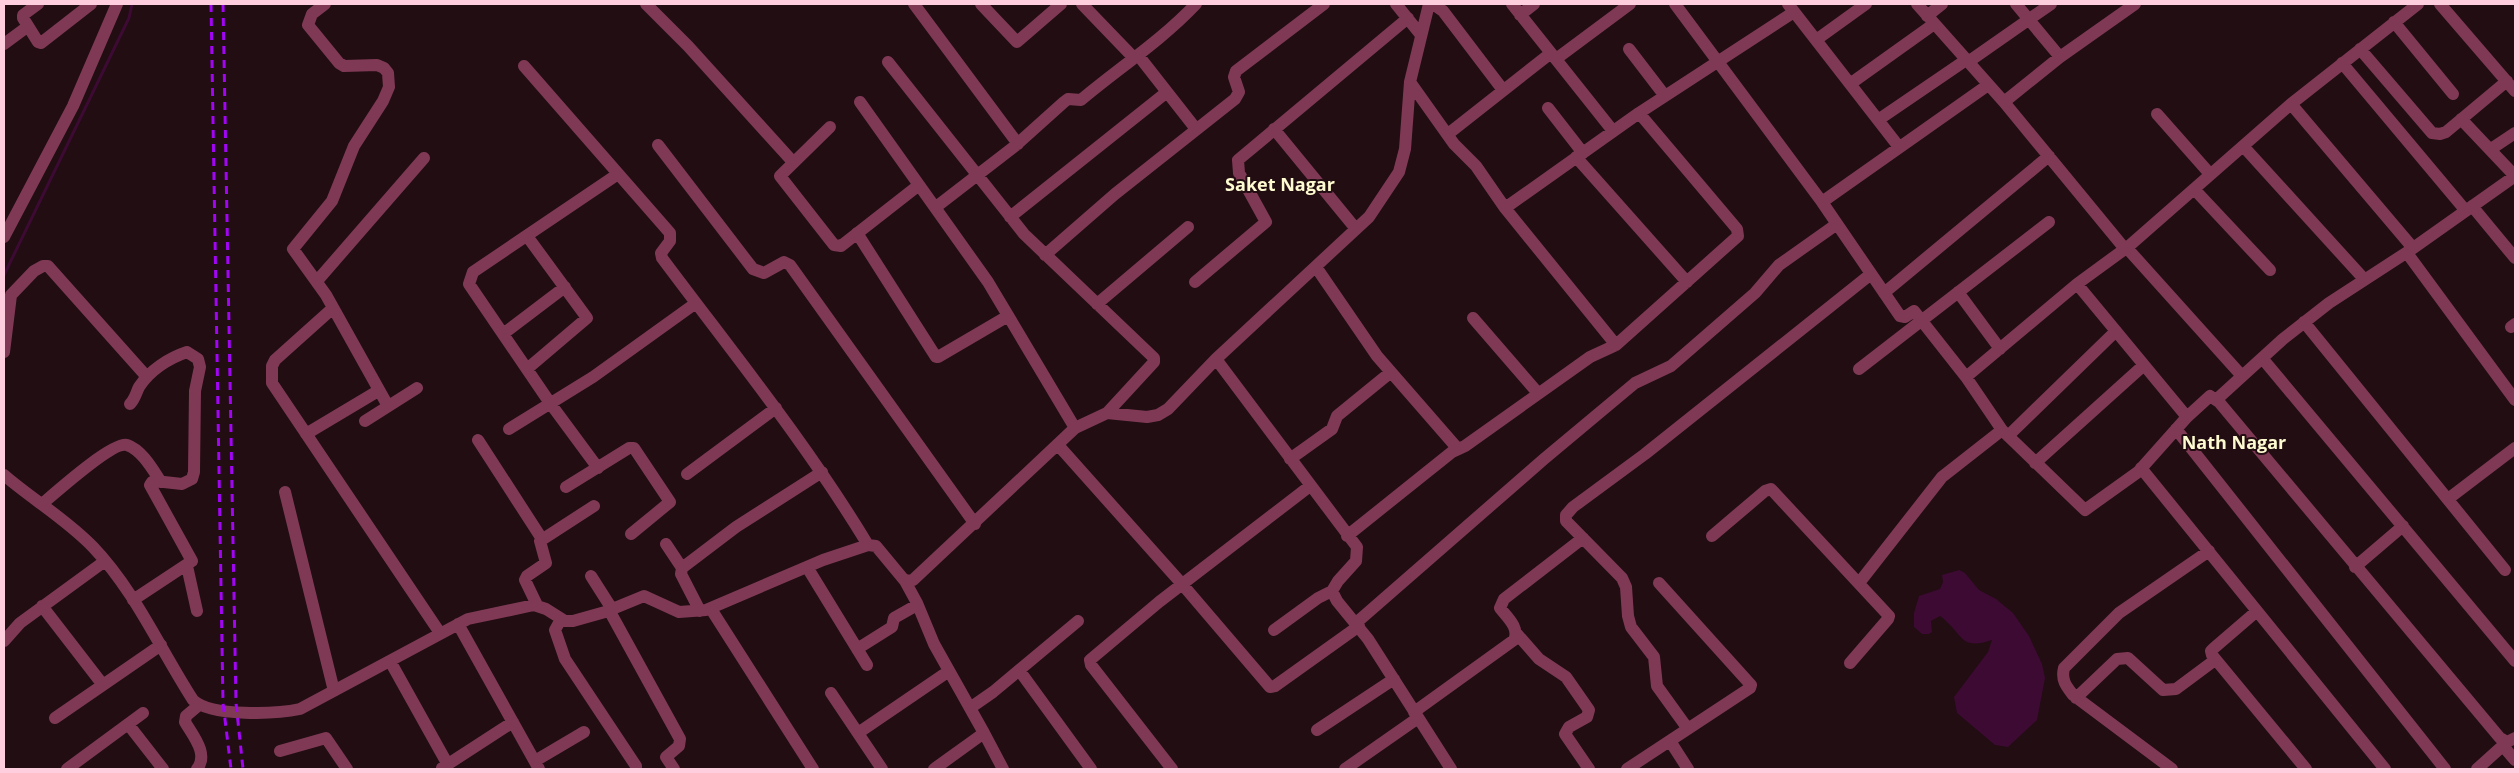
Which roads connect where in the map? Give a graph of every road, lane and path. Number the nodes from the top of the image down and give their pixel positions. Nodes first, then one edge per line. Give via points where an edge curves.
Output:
1 (38, 4) edge
2 (91, 4) edge
3 (117, 4) edge
4 (325, 4) edge
5 (646, 4) edge
6 (914, 4) edge
7 (981, 4) edge
8 (1061, 4) edge
9 (1082, 4) edge
10 (1196, 4) edge
11 (1324, 4) edge
12 (1396, 4) edge
13 (1429, 4) edge
14 (1433, 4) edge
15 (1512, 4) edge
16 (1534, 4) edge
17 (1630, 4) edge
18 (1675, 4) edge
19 (1866, 4) edge
20 (1917, 4) edge
21 (1942, 4) edge
22 (2016, 4) edge
23 (2051, 4) edge
24 (2135, 4) edge
25 (2418, 4) edge
26 (2441, 4) edge
27 (1791, 8) edge
28 (2117, 9) edge
29 (1520, 15) junction
30 (1408, 18) junction
31 (2029, 19) junction
32 (1931, 20) junction
33 (2394, 22) junction
34 (27, 27) junction
35 (1421, 35) junction
36 (1816, 40) junction
37 (4, 44) edge
38 (1629, 49) dead end
39 (2360, 49) junction
40 (1136, 56) junction
41 (1553, 56) junction
42 (2060, 57) junction
43 (1967, 61) junction
44 (888, 62) dead end
45 (1718, 62) junction
46 (2342, 63) junction
47 (524, 66) dead end
48 (1410, 82) junction
49 (1850, 84) junction
50 (1988, 85) junction
51 (2511, 86) edge
52 (1503, 90) junction
53 (1167, 92) junction
54 (2453, 94) dead end
55 (1665, 96) junction
56 (860, 102) dead end
57 (2004, 102) junction
58 (2291, 104) junction
59 (1548, 108) dead end
60 (1639, 113) junction
61 (2157, 114) dead end
62 (2461, 119) junction
63 (1878, 120) junction
64 (830, 127) dead end
65 (1196, 129) junction
66 (1274, 129) junction
67 (1614, 131) junction
68 (2515, 133) edge
69 (1448, 134) junction
70 (1018, 144) junction
71 (658, 145) dead end
72 (2243, 146) junction
73 (1899, 147) junction
74 (2491, 149) junction
75 (1580, 155) junction
76 (2049, 156) junction
77 (424, 158) dead end
78 (793, 162) junction
79 (618, 174) junction
80 (2210, 174) junction
81 (976, 176) junction
82 (2515, 176) edge
83 (919, 185) junction
84 (2194, 189) junction
85 (1822, 202) junction
86 (936, 207) junction
87 (1506, 208) junction
88 (2469, 209) junction
89 (1010, 217) junction
90 (2049, 222) dead end
91 (1837, 224) junction
92 (1188, 227) dead end
93 (1356, 229) junction
94 (857, 233) junction
95 (527, 236) junction
96 (4, 238) edge
97 (2125, 248) junction
98 (2410, 251) junction
99 (1045, 255) junction
100 (2515, 258) edge
101 (1316, 267) junction
102 (2270, 270) dead end
103 (1871, 274) junction
104 (2364, 279) junction
105 (317, 281) junction
106 (1195, 282) dead end
107 (1686, 282) junction
108 (2077, 284) junction
109 (565, 287) junction
110 (1958, 292) junction
111 (1884, 293) junction
112 (696, 303) junction
113 (1097, 304) junction
114 (333, 308) junction
115 (1008, 316) junction
116 (1473, 318) dead end
117 (1921, 320) junction
118 (2304, 322) junction
119 (2116, 331) junction
120 (503, 334) junction
121 (1616, 345) junction
122 (2000, 349) junction
123 (4, 352) edge
124 (2262, 358) junction
125 (1216, 359) junction
126 (2144, 365) junction
127 (527, 369) junction
128 (1859, 369) dead end
129 (1391, 372) junction
130 (2242, 376) junction
131 (147, 377) junction
132 (1966, 378) junction
133 (417, 388) dead end
134 (378, 391) junction
135 (1537, 392) junction
136 (2216, 400) junction
137 (2515, 400) edge
138 (550, 403) junction
139 (130, 404) dead end
140 (388, 406) junction
141 (776, 408) junction
142 (1107, 413) junction
143 (2187, 417) junction
144 (365, 421) dead end
145 (1075, 428) junction
146 (509, 429) dead end
147 (2176, 430) junction
148 (2005, 433) junction
149 (306, 434) junction
150 (478, 440) dead end
151 (1058, 445) junction
152 (2515, 448) edge
153 (1458, 449) junction
154 (1290, 459) junction
155 (2035, 463) junction
156 (598, 468) junction
157 (2142, 468) junction
158 (822, 472) junction
159 (688, 474) dead end
160 (4, 475) edge
161 (162, 482) junction
162 (1310, 486) junction
163 (566, 487) dead end
164 (285, 492) dead end
165 (2448, 499) junction
166 (42, 504) junction
167 (594, 506) dead end
168 (975, 524) junction
169 (2403, 526) junction
170 (631, 534) dead end
171 (1347, 536) junction
172 (1712, 536) dead end
173 (1583, 538) junction
174 (542, 539) junction
175 (666, 544) dead end
176 (868, 545) junction
177 (2208, 551) junction
178 (104, 561) junction
179 (187, 566) junction
180 (807, 567) junction
181 (2356, 567) junction
182 (682, 568) junction
183 (2505, 570) dead end
184 (591, 576) dead end
185 (904, 582) junction
186 (1659, 582) dead end
187 (1859, 582) junction
188 (1182, 584) junction
189 (1332, 591) junction
190 (133, 600) junction
191 (537, 605) junction
192 (917, 605) junction
193 (42, 606) junction
194 (610, 610) junction
195 (705, 610) junction
196 (197, 611) dead end
197 (2257, 611) junction
198 (561, 619) junction
199 (1078, 621) dead end
200 (458, 624) junction
201 (1358, 625) junction
202 (1274, 630) dead end
203 (440, 632) junction
204 (1517, 634) junction
205 (4, 641) edge
206 (161, 645) junction
207 (857, 649) junction
208 (2215, 660) junction
209 (390, 661) junction
210 (2515, 661) edge
211 (1850, 663) dead end
212 (868, 665) dead end
213 (1018, 670) junction
214 (949, 671) junction
215 (1394, 679) junction
216 (103, 685) junction
217 (334, 691) junction
218 (831, 694) dead end
219 (2076, 698) junction
220 (199, 705) junction
221 (970, 708) junction
222 (143, 713) dead end
223 (1416, 715) junction
224 (55, 718) dead end
225 (513, 722) junction
226 (128, 724) junction
227 (1688, 729) junction
228 (1317, 730) dead end
229 (584, 732) dead end
230 (858, 733) junction
231 (984, 733) junction
232 (1670, 741) junction
233 (2509, 742) edge
234 (280, 751) dead end
235 (2515, 760) edge
236 (535, 766) edge
237 (444, 767) edge
238 (940, 768) edge
239 (67, 769) edge
240 (163, 769) edge
241 (197, 769) edge
242 (347, 769) edge
243 (636, 769) edge
244 (674, 769) edge
245 (813, 769) edge
246 (882, 769) edge
247 (1003, 769) edge
248 (1091, 769) edge
249 (1172, 769) edge
250 (1345, 769) edge
251 (1451, 769) edge
252 (1589, 769) edge
253 (1627, 769) edge
254 (1688, 769) edge
255 (2172, 769) edge
256 (2306, 769) edge
257 (2385, 769) edge
258 (2445, 769) edge
259 (2477, 769) edge

1 - 34 street via 23,15
2 - 34 street via 41,43
3 - 96 street via 73,106
4 - 105 street via 312,14 308,25 339,64 384,68 388,73 389,87 354,146 332,201 294,246 295,253
5 - 78 street
6 - 70 street
7 - 8 street via 1018,42
9 - 40 street
10 - 40 street
11 - 65 street via 1239,68 1234,77 1238,95
12 - 30 street
13 - 35 street
14 - 52 street via 1443,11
15 - 29 street
16 - 29 street
17 - 41 street
18 - 45 street
19 - 36 street
20 - 32 street
21 - 32 street
22 - 31 street
23 - 31 street
24 - 28 street
25 - 33 street
26 - 51 street
27 - 36 street
27 - 45 street
28 - 42 street
29 - 41 street
30 - 35 street
30 - 66 street
31 - 42 street
31 - 43 street
32 - 43 street
32 - 49 street
33 - 39 street
33 - 54 street
34 - 37 street
35 - 48 street
36 - 49 street
38 - 55 street
39 - 46 street
39 - 62 street via 2432,133 2446,132
40 - 53 street
40 - 70 street via 1080,100 1068,99
41 - 52 street
41 - 67 street
42 - 57 street
43 - 50 street
43 - 63 street
44 - 81 street
45 - 55 street
45 - 85 street
46 - 58 street
46 - 88 street
47 - 79 street
48 - 69 street
48 - 93 street via 1405,149 1399,172 1369,217
49 - 63 street
50 - 57 street
50 - 73 street
51 - 62 street
52 - 69 street
53 - 65 street
53 - 89 street
55 - 60 street
56 - 83 street
57 - 76 street
58 - 72 street
58 - 98 street
59 - 75 street
60 - 67 street
60 - 107 street via 1737,229 1738,236 1733,243
61 - 80 street
62 - 74 street
63 - 73 street
64 - 78 street
65 - 99 street
66 - 93 street
66 - 106 street via 1237,163 1239,173 1266,222
67 - 75 street
68 - 74 street
69 - 87 street
70 - 81 street
71 - 168 street via 753,269 764,273 784,262 790,265
72 - 80 street
72 - 104 street
73 - 85 street
74 - 82 street
75 - 87 street
75 - 107 street
76 - 97 street
76 - 111 street
77 - 105 street
78 - 94 street via 780,179 834,245 841,246
79 - 95 street
79 - 112 street via 670,233 662,258
80 - 84 street
81 - 86 street
81 - 89 street
82 - 88 street
83 - 86 street
83 - 94 street
84 - 97 street
84 - 102 street
85 - 91 street
86 - 115 street
87 - 121 street
88 - 98 street
88 - 100 street
89 - 99 street
90 - 110 street
91 - 103 street
91 - 201 street via 1779,265 1755,293 1671,366 1635,383 1544,459
92 - 113 street
93 - 101 street
94 - 115 street via 936,357
95 - 109 street
95 - 120 street via 473,272 469,278 468,284
97 - 108 street
97 - 130 street
98 - 104 street
98 - 137 street
99 - 113 street
101 - 125 street
101 - 129 street
103 - 111 street
103 - 173 street via 1645,454 1573,506 1566,520
104 - 118 street
105 - 114 street
107 - 121 street
108 - 119 street
108 - 122 street
109 - 120 street
109 - 127 street via 587,318
110 - 117 street
110 - 122 street
111 - 117 street via 1900,316 1905,317 1914,311
112 - 138 street via 606,368
112 - 141 street
113 - 142 street via 1155,360
114 - 134 street
114 - 149 street via 272,366 274,387
115 - 145 street
116 - 135 street
117 - 128 street
117 - 132 street
118 - 124 street
118 - 165 street
119 - 126 street
119 - 148 street
120 - 127 street
121 - 135 street via 1590,357
122 - 132 street
123 - 131 street via 11,294 34,271 48,266
124 - 130 street
124 - 169 street
125 - 142 street via 1168,409 1158,415
125 - 154 street
126 - 143 street
126 - 155 street
127 - 138 street
129 - 153 street
129 - 154 street via 1337,416 1332,429
130 - 136 street
131 - 139 street
131 - 161 street via 180,354 187,352 198,359 192,479 182,484
132 - 148 street
133 - 140 street
134 - 140 street
134 - 149 street
135 - 153 street
136 - 143 street via 2210,396
136 - 181 street
138 - 146 street
138 - 156 street
140 - 144 street
141 - 158 street
141 - 159 street
142 - 145 street
143 - 147 street
145 - 151 street
147 - 157 street
147 - 258 street
148 - 155 street
148 - 187 street via 1942,478
149 - 203 street
150 - 174 street
151 - 168 street
151 - 188 street
152 - 165 street
153 - 171 street
154 - 162 street
155 - 157 street via 2085,510
156 - 163 street
156 - 170 street via 632,447 669,500 669,504
157 - 177 street
158 - 176 street
158 - 182 street via 736,527
160 - 166 street
161 - 166 street via 148,463 124,445 99,458
161 - 179 street via 150,485 192,559
162 - 171 street
162 - 188 street
164 - 217 street
165 - 183 street
166 - 178 street
167 - 174 street
168 - 185 street via 920,576
169 - 181 street
169 - 210 street
171 - 189 street via 1357,547 1358,555
172 - 187 street via 1771,489
173 - 204 street via 1500,604
173 - 227 street via 1622,578 1630,624 1654,657 1658,686
174 - 191 street via 540,544 546,563 525,580
175 - 182 street
176 - 180 street
176 - 185 street via 876,546
177 - 197 street
177 - 219 street via 2118,613 2064,668 2065,684
178 - 190 street
178 - 193 street
179 - 190 street
179 - 196 street
180 - 195 street
180 - 207 street
181 - 233 street via 2500,738
182 - 195 street via 681,574
184 - 194 street
185 - 192 street
186 - 227 street via 1751,685
187 - 211 street via 1889,616
188 - 201 street via 1270,687
188 - 249 street via 1092,657 1090,663
189 - 201 street
189 - 202 street
190 - 206 street
191 - 198 street
191 - 200 street via 473,617
192 - 207 street via 894,618 892,627
192 - 214 street
193 - 205 street via 20,622
193 - 216 street
194 - 195 street via 644,596 679,612
194 - 198 street via 573,621
194 - 244 street via 680,740 679,746 666,757
195 - 245 street
197 - 208 street via 2211,651
197 - 257 street
198 - 243 street via 556,633 565,659
199 - 213 street
200 - 203 street
200 - 225 street
201 - 215 street
203 - 209 street
204 - 223 street via 1514,640
204 - 252 street via 1539,659 1566,677 1588,710 1587,717 1569,726 1565,734
206 - 216 street
206 - 220 street
207 - 212 street
208 - 219 street via 2169,691 2163,690 2128,658 2122,658
208 - 256 street
209 - 217 street
209 - 237 street
213 - 221 street
213 - 248 street
214 - 221 street
214 - 230 street
215 - 223 street
215 - 228 street
216 - 224 street
217 - 220 street via 285,713 236,711
218 - 230 street
219 - 255 street
220 - 241 street via 186,716 185,722 201,750
221 - 231 street
222 - 226 street
223 - 250 street
223 - 251 street
225 - 236 street
225 - 237 street
226 - 239 street
226 - 240 street
227 - 232 street
229 - 236 street
230 - 246 street
231 - 238 street
231 - 247 street
232 - 253 street
232 - 254 street
233 - 235 street
233 - 259 street
234 - 242 street via 326,738

